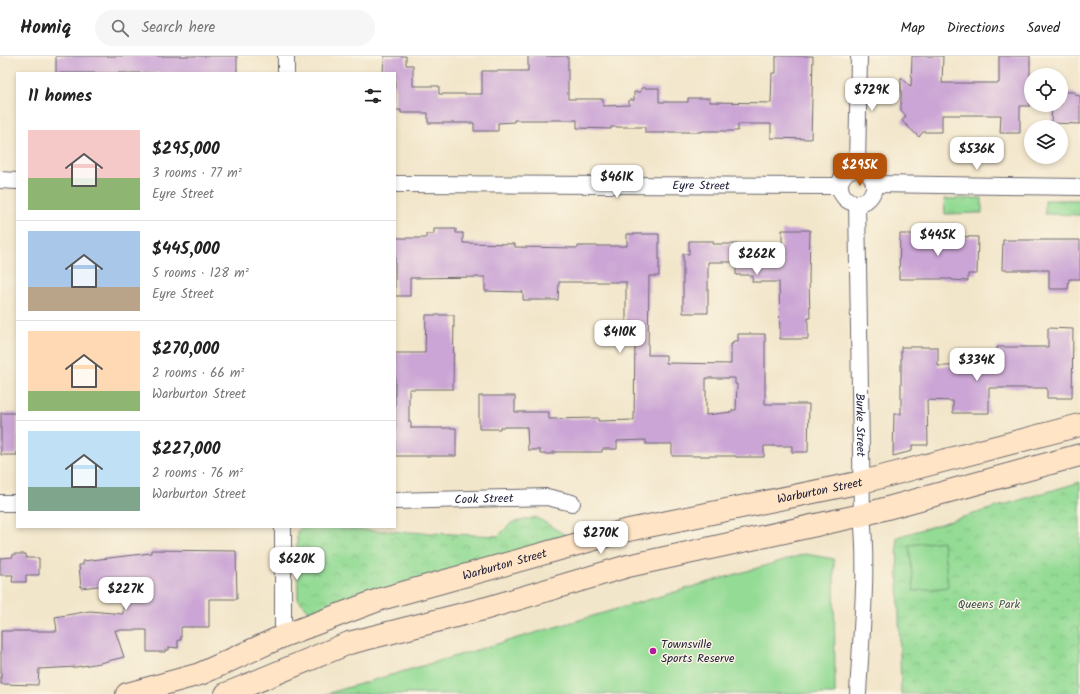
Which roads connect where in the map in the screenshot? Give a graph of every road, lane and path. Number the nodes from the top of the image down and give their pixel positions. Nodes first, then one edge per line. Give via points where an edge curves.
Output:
1 (286, 56) edge
2 (859, 56) edge
3 (286, 72) edge
4 (857, 168) junction
5 (0, 180) edge
6 (16, 181) edge
7 (396, 184) edge
8 (874, 184) junction
9 (840, 186) junction
10 (1080, 187) edge
11 (857, 203) junction
12 (1080, 426) edge
13 (1080, 455) edge
14 (862, 482) junction
15 (396, 501) edge
16 (0, 502) edge
17 (16, 503) edge
18 (572, 503) dead end
19 (862, 514) junction
20 (283, 528) edge
21 (283, 636) junction
22 (127, 694) edge
23 (226, 694) edge
24 (858, 694) edge

1 - 3 street
2 - 4 street
4 - 8 street via 867,171
4 - 9 street via 843,176
5 - 6 street
7 - 9 street, Eyre Street
8 - 10 street
8 - 11 street via 874,190 868,200
9 - 11 street via 840,191 847,200
11 - 14 street, Burke Street
12 - 14 main road, Warburton Street
13 - 19 main road
14 - 19 street, Burke Street
14 - 21 main road, Warburton Street via 624,531 381,599
15 - 18 street, Cook Street via 547,497
16 - 17 street
19 - 23 main road via 628,566 487,608 350,642
19 - 24 street, Burke Street via 865,574
20 - 21 street
21 - 22 main road, Warburton Street via 200,674

